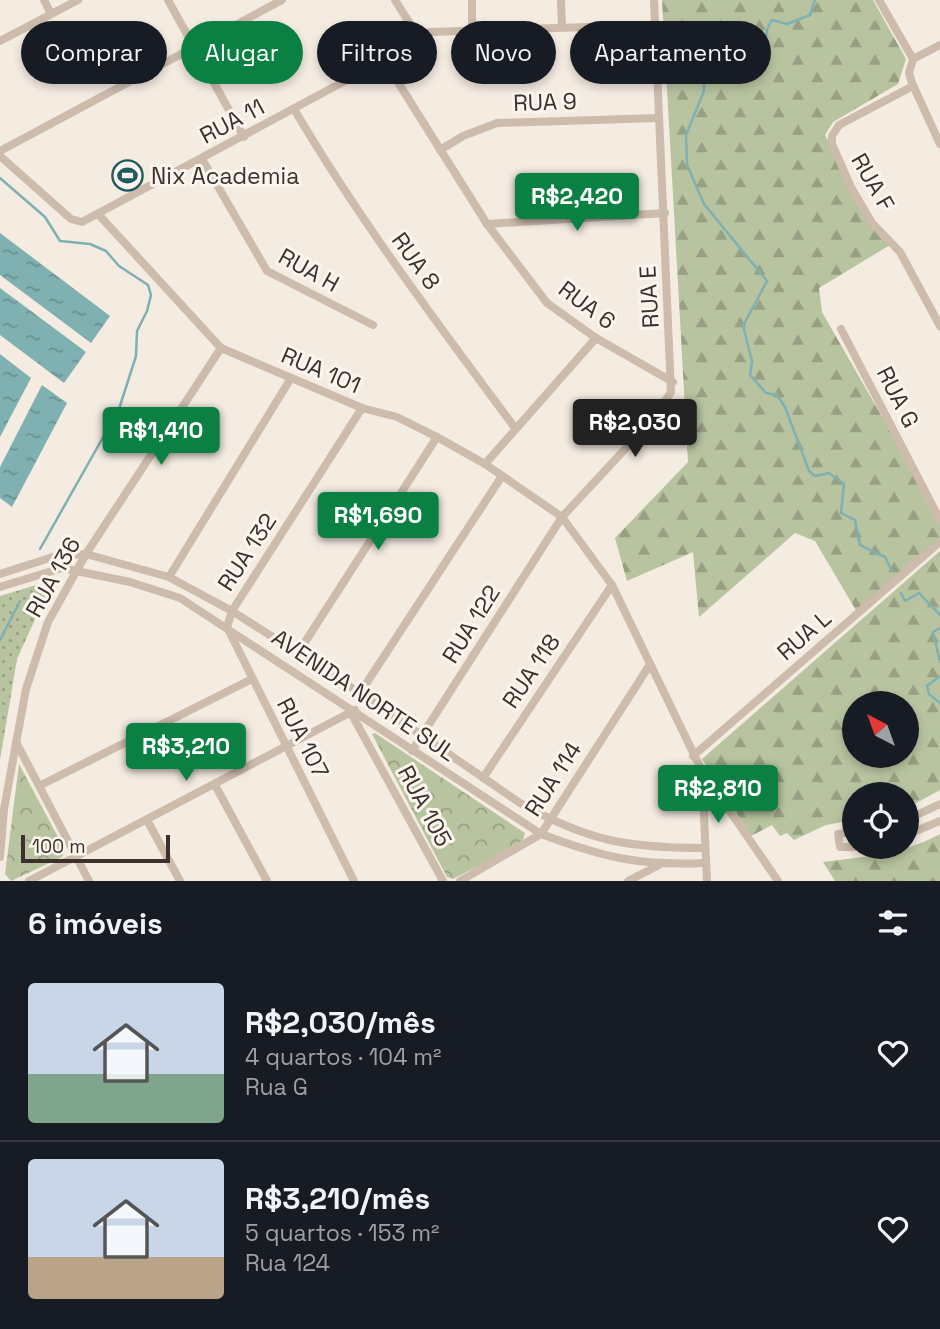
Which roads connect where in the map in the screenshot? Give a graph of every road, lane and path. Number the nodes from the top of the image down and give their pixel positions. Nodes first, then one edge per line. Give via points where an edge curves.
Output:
1 (44, 0) edge
2 (78, 0) edge
3 (168, 0) edge
4 (282, 0) edge
5 (395, 0) edge
6 (472, 0) edge
7 (561, 0) edge
8 (654, 0) edge
9 (878, 0) edge
10 (51, 14) junction
11 (242, 21) edge
12 (408, 21) edge
13 (472, 21) edge
14 (654, 21) edge
15 (181, 22) edge
16 (556, 27) edge
17 (562, 27) junction
18 (570, 27) edge
19 (0, 41) edge
20 (940, 45) edge
21 (181, 54) edge
22 (914, 59) junction
23 (216, 84) edge
24 (340, 84) edge
25 (399, 84) edge
26 (657, 84) edge
27 (913, 86) junction
28 (294, 109) junction
29 (658, 118) junction
30 (244, 136) junction
31 (940, 144) edge
32 (440, 150) junction
33 (0, 153) edge
34 (202, 159) junction
35 (664, 213) junction
36 (99, 215) junction
37 (488, 224) junction
38 (373, 325) dead end
39 (940, 326) edge
40 (841, 329) dead end
41 (596, 338) junction
42 (221, 348) junction
43 (291, 378) junction
44 (673, 382) junction
45 (362, 408) junction
46 (515, 428) junction
47 (437, 437) junction
48 (485, 464) junction
49 (502, 476) junction
50 (562, 517) junction
51 (940, 520) edge
52 (940, 542) edge
53 (86, 554) junction
54 (76, 570) junction
55 (0, 574) edge
56 (169, 577) junction
57 (612, 585) junction
58 (0, 587) edge
59 (232, 611) junction
60 (227, 627) junction
61 (298, 653) junction
62 (649, 666) junction
63 (328, 674) junction
64 (252, 679) junction
65 (317, 688) junction
66 (360, 693) junction
67 (353, 712) junction
68 (424, 737) junction
69 (16, 742) junction
70 (285, 748) junction
71 (412, 751) junction
72 (693, 756) junction
73 (702, 771) junction
74 (483, 778) junction
75 (41, 785) junction
76 (215, 785) junction
77 (940, 804) edge
78 (2, 810) edge
79 (919, 814) edge
80 (549, 819) junction
81 (148, 820) junction
82 (940, 821) edge
83 (919, 830) edge
84 (541, 834) junction
85 (842, 834) edge
86 (842, 847) edge
87 (704, 848) junction
88 (0, 857) edge
89 (76, 857) junction
90 (705, 863) junction
91 (659, 865) junction
92 (29, 881) edge
93 (89, 881) edge
94 (180, 881) edge
95 (267, 881) edge
96 (354, 881) edge
97 (443, 881) edge
98 (460, 881) edge
99 (628, 881) edge
100 (707, 881) edge
101 (778, 881) edge

1 - 10 street
2 - 10 street
3 - 15 street
4 - 11 street
5 - 12 street
6 - 13 street
7 - 17 street
8 - 14 street, RUA E
9 - 22 street
10 - 19 street
16 - 17 street
17 - 18 street
20 - 22 street
21 - 33 street
22 - 27 street via 909,73
23 - 30 street
24 - 28 street, RUA 11
25 - 32 street, RUA 6
26 - 29 street, RUA E
27 - 31 street
27 - 39 street, RUA F via 839,125 832,144 872,223 900,252
28 - 30 street, RUA 11
28 - 46 street, RUA 8 via 398,270
29 - 32 street, RUA 9 via 497,123
29 - 35 street, RUA E
30 - 34 street, RUA 11
32 - 37 street, RUA 6
33 - 36 street via 71,219 82,222
34 - 36 street, RUA 11
34 - 38 street, RUA H via 267,271
35 - 37 street
35 - 44 street, RUA E
36 - 42 street, RUA 101
37 - 41 street, RUA 6 via 547,303
40 - 51 street, RUA G
41 - 44 street, RUA 6
41 - 46 street
42 - 43 street, RUA 101
42 - 53 street, RUA 136
43 - 45 street, RUA 101
43 - 56 street
44 - 50 street via 666,403
45 - 47 street, RUA 101 via 397,417
45 - 59 street, RUA 132
46 - 48 street
47 - 48 street, RUA 101
47 - 61 street
48 - 49 street, RUA 101
49 - 50 street, RUA 101
49 - 66 street
50 - 57 street, RUA 101
50 - 68 street, RUA 122
52 - 72 street, RUA L
53 - 54 street, RUA 136
53 - 55 street, AVENIDA NORTE SUL via 56,556
53 - 56 street, AVENIDA NORTE SUL
54 - 58 street, AVENIDA NORTE SUL via 62,568
54 - 60 street, AVENIDA NORTE SUL via 180,598
54 - 69 street, RUA 136 via 38,646
56 - 59 street, AVENIDA NORTE SUL
57 - 62 street, RUA 101
57 - 74 street, RUA 118
59 - 60 street
59 - 61 street, AVENIDA NORTE SUL
60 - 64 street, RUA 107
60 - 65 street, AVENIDA NORTE SUL
61 - 63 street, AVENIDA NORTE SUL
62 - 72 street, RUA 101
62 - 80 street, RUA 114
63 - 65 street
63 - 66 street, AVENIDA NORTE SUL
64 - 70 street, RUA 107
64 - 75 street
65 - 67 street, AVENIDA NORTE SUL
66 - 68 street, AVENIDA NORTE SUL
67 - 70 street
67 - 71 street, AVENIDA NORTE SUL
67 - 97 street, RUA 105
68 - 71 street, RUA 122
68 - 74 street, AVENIDA NORTE SUL
69 - 75 street
69 - 78 street, RUA 136
70 - 76 street
70 - 96 street, RUA 107
71 - 84 street, AVENIDA NORTE SUL
72 - 73 street, RUA 101
73 - 87 street
73 - 101 street, RUA 101
74 - 80 street, AVENIDA NORTE SUL
75 - 89 street
76 - 81 street
76 - 95 street
77 - 79 street
78 - 88 street, RUA 136
80 - 84 street, RUA 114
80 - 87 street, AVENIDA NORTE SUL via 616,844
81 - 89 street
81 - 94 street
82 - 83 street
84 - 91 street, AVENIDA NORTE SUL via 595,854
84 - 98 street, RUA 114
85 - 86 street via 838,834
87 - 90 street
89 - 92 street
89 - 93 street
90 - 91 street, AVENIDA NORTE SUL
90 - 100 street
91 - 99 street

